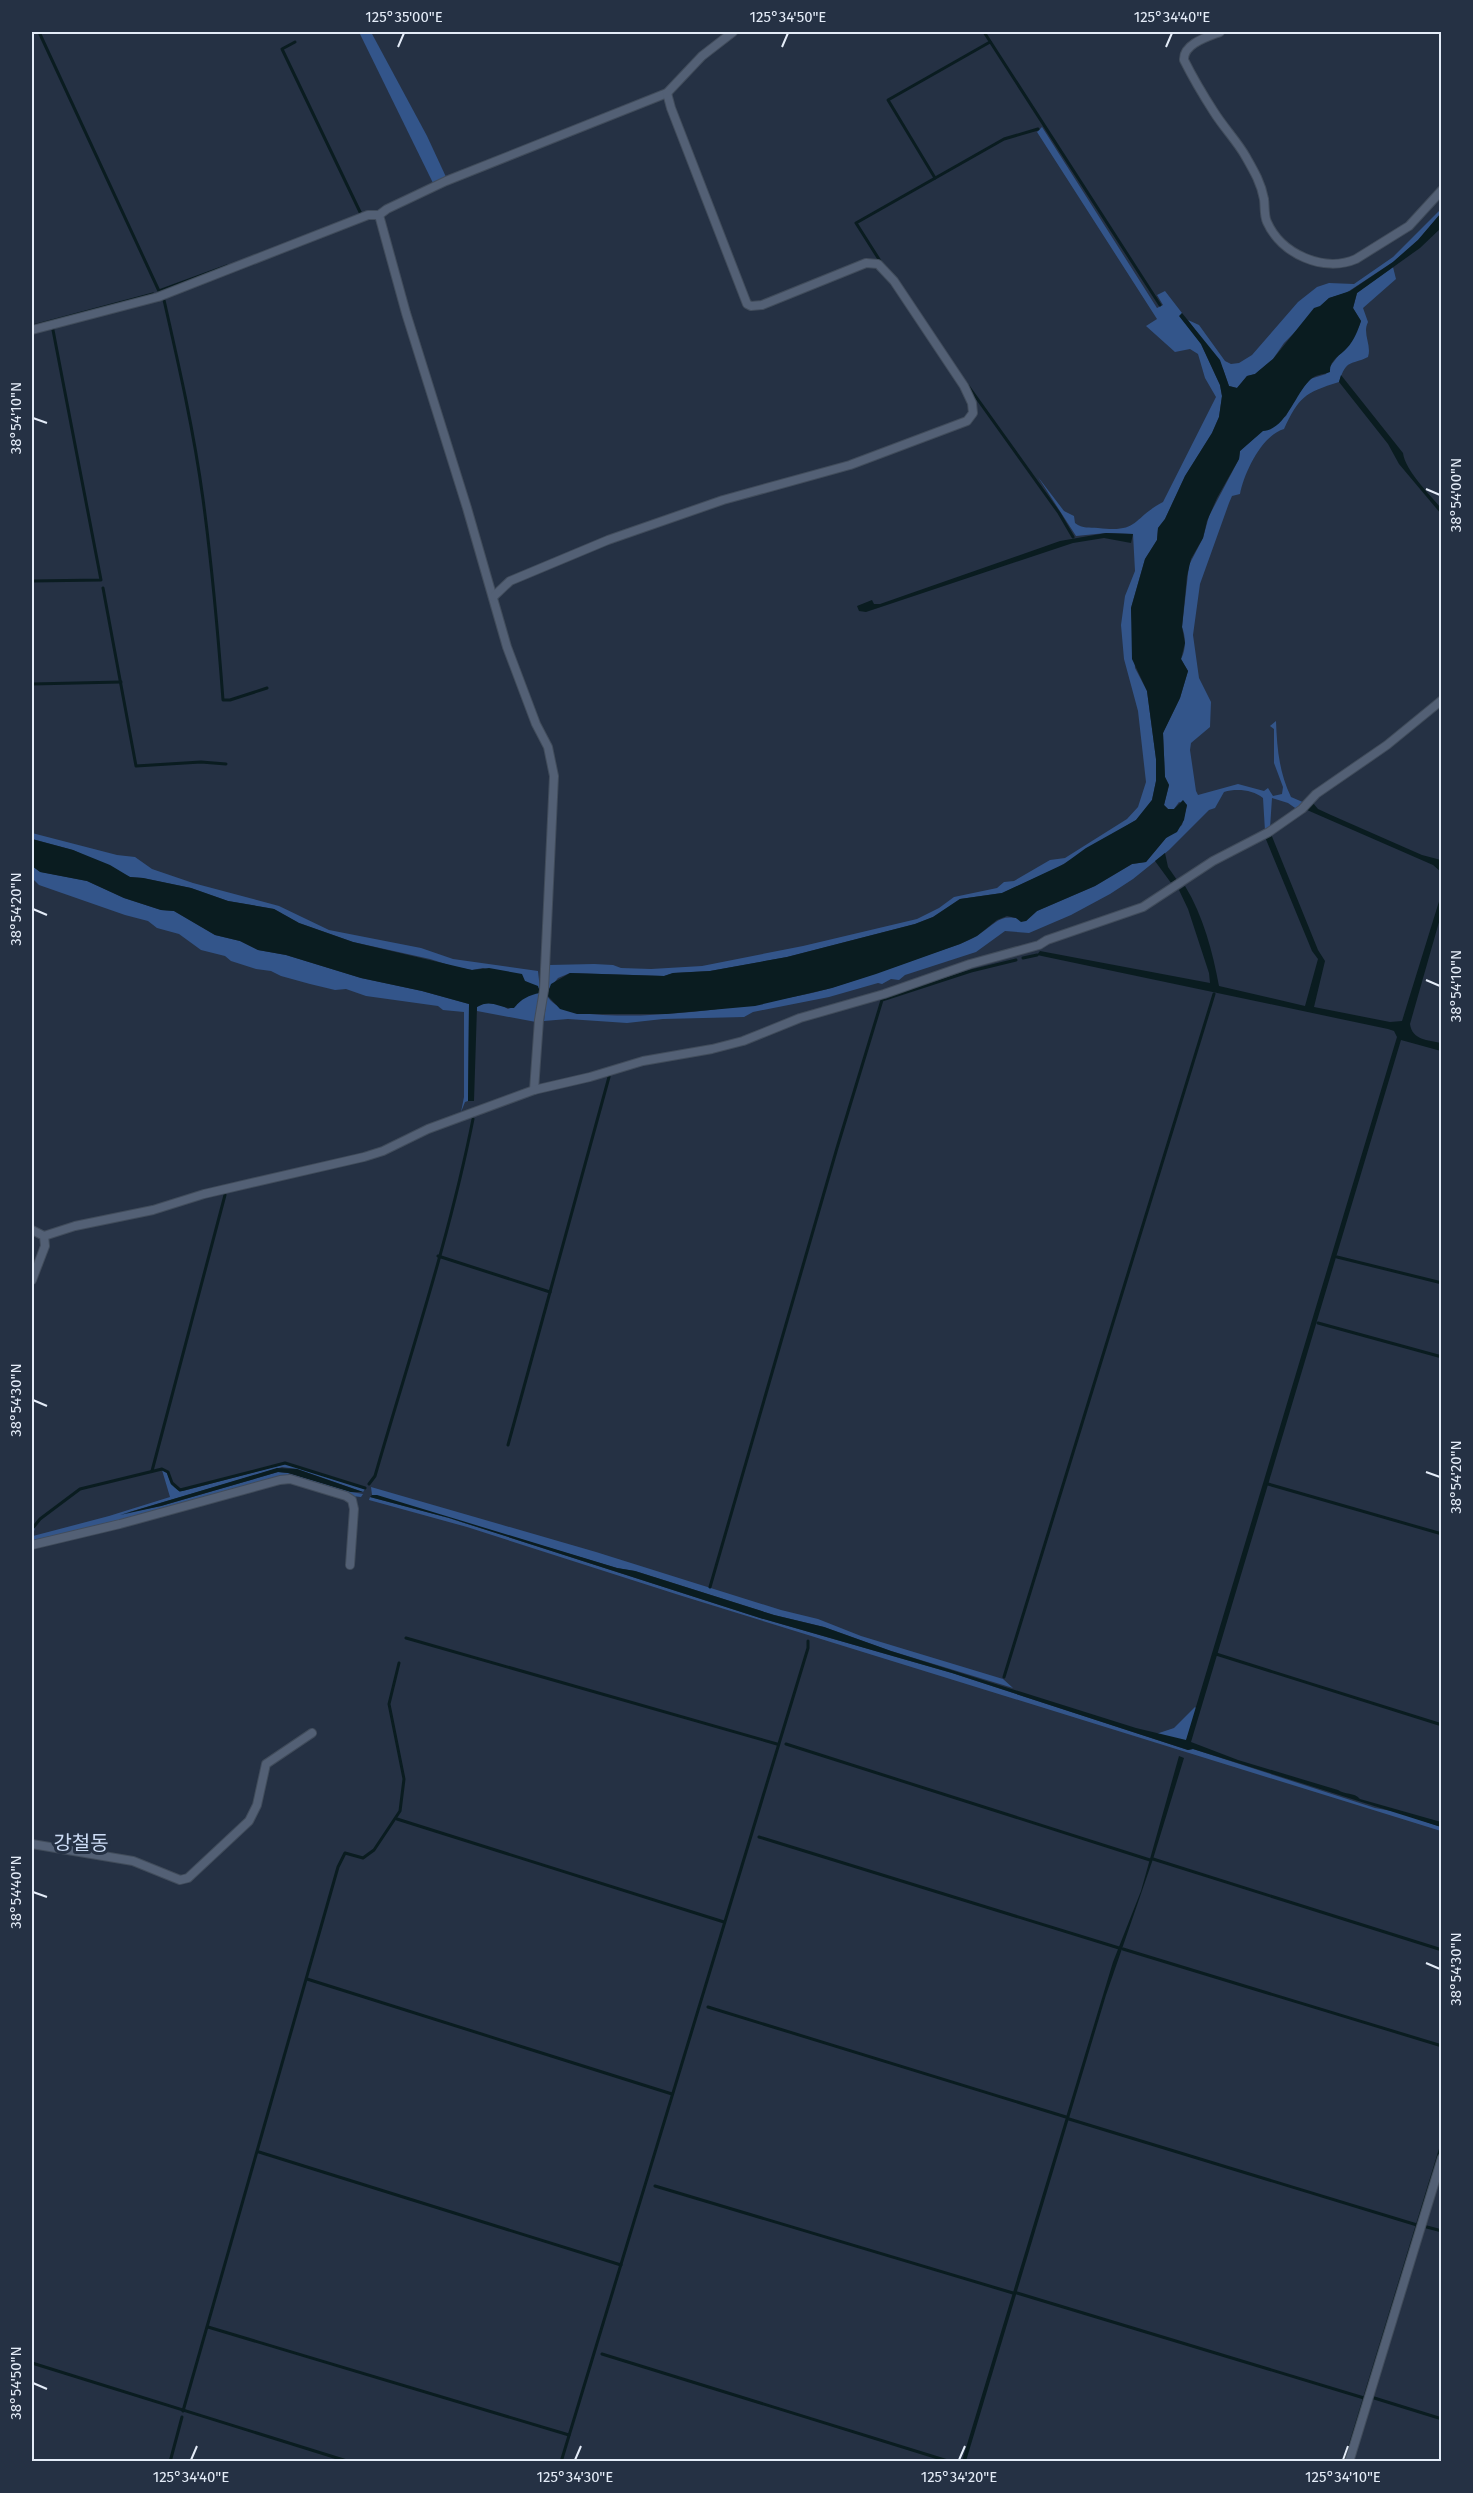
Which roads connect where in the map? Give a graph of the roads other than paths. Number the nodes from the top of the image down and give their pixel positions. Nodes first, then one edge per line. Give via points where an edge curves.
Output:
1 (733, 32) edge
2 (1220, 32) edge
3 (667, 93) junction
4 (1442, 190) edge
5 (379, 215) junction
6 (32, 330) edge
7 (493, 597) junction
8 (1442, 700) edge
9 (534, 1090) junction
10 (32, 1230) edge
11 (44, 1236) junction
12 (32, 1280) edge
13 (32, 1545) edge
14 (350, 1565) dead end
15 (312, 1733) dead end
16 (32, 1844) edge
17 (1442, 2158) edge
18 (1349, 2462) edge

1 - 3 street via 702,56
2 - 4 street via 1192,45 1184,60 1258,179 1266,221 1298,255 1325,264 1356,259 1409,226
3 - 5 street via 446,182
3 - 7 street via 747,304 762,305 866,263 878,264 894,281 964,386 974,413 968,421 850,465 723,500 608,540 510,581
5 - 6 street via 368,215 158,297
5 - 7 street
7 - 9 street via 507,647 548,747 554,776 544,990
8 - 9 street via 1387,745 1316,794 1289,820 1213,861 1143,907 1040,945 834,1008 743,1041 643,1061
9 - 11 street via 428,1128 364,1157
10 - 11 street
11 - 12 street via 45,1246
13 - 14 street via 290,1479 352,1500
15 - 16 street via 266,1764 257,1805 249,1821 188,1878 180,1880 133,1861
17 - 18 street

